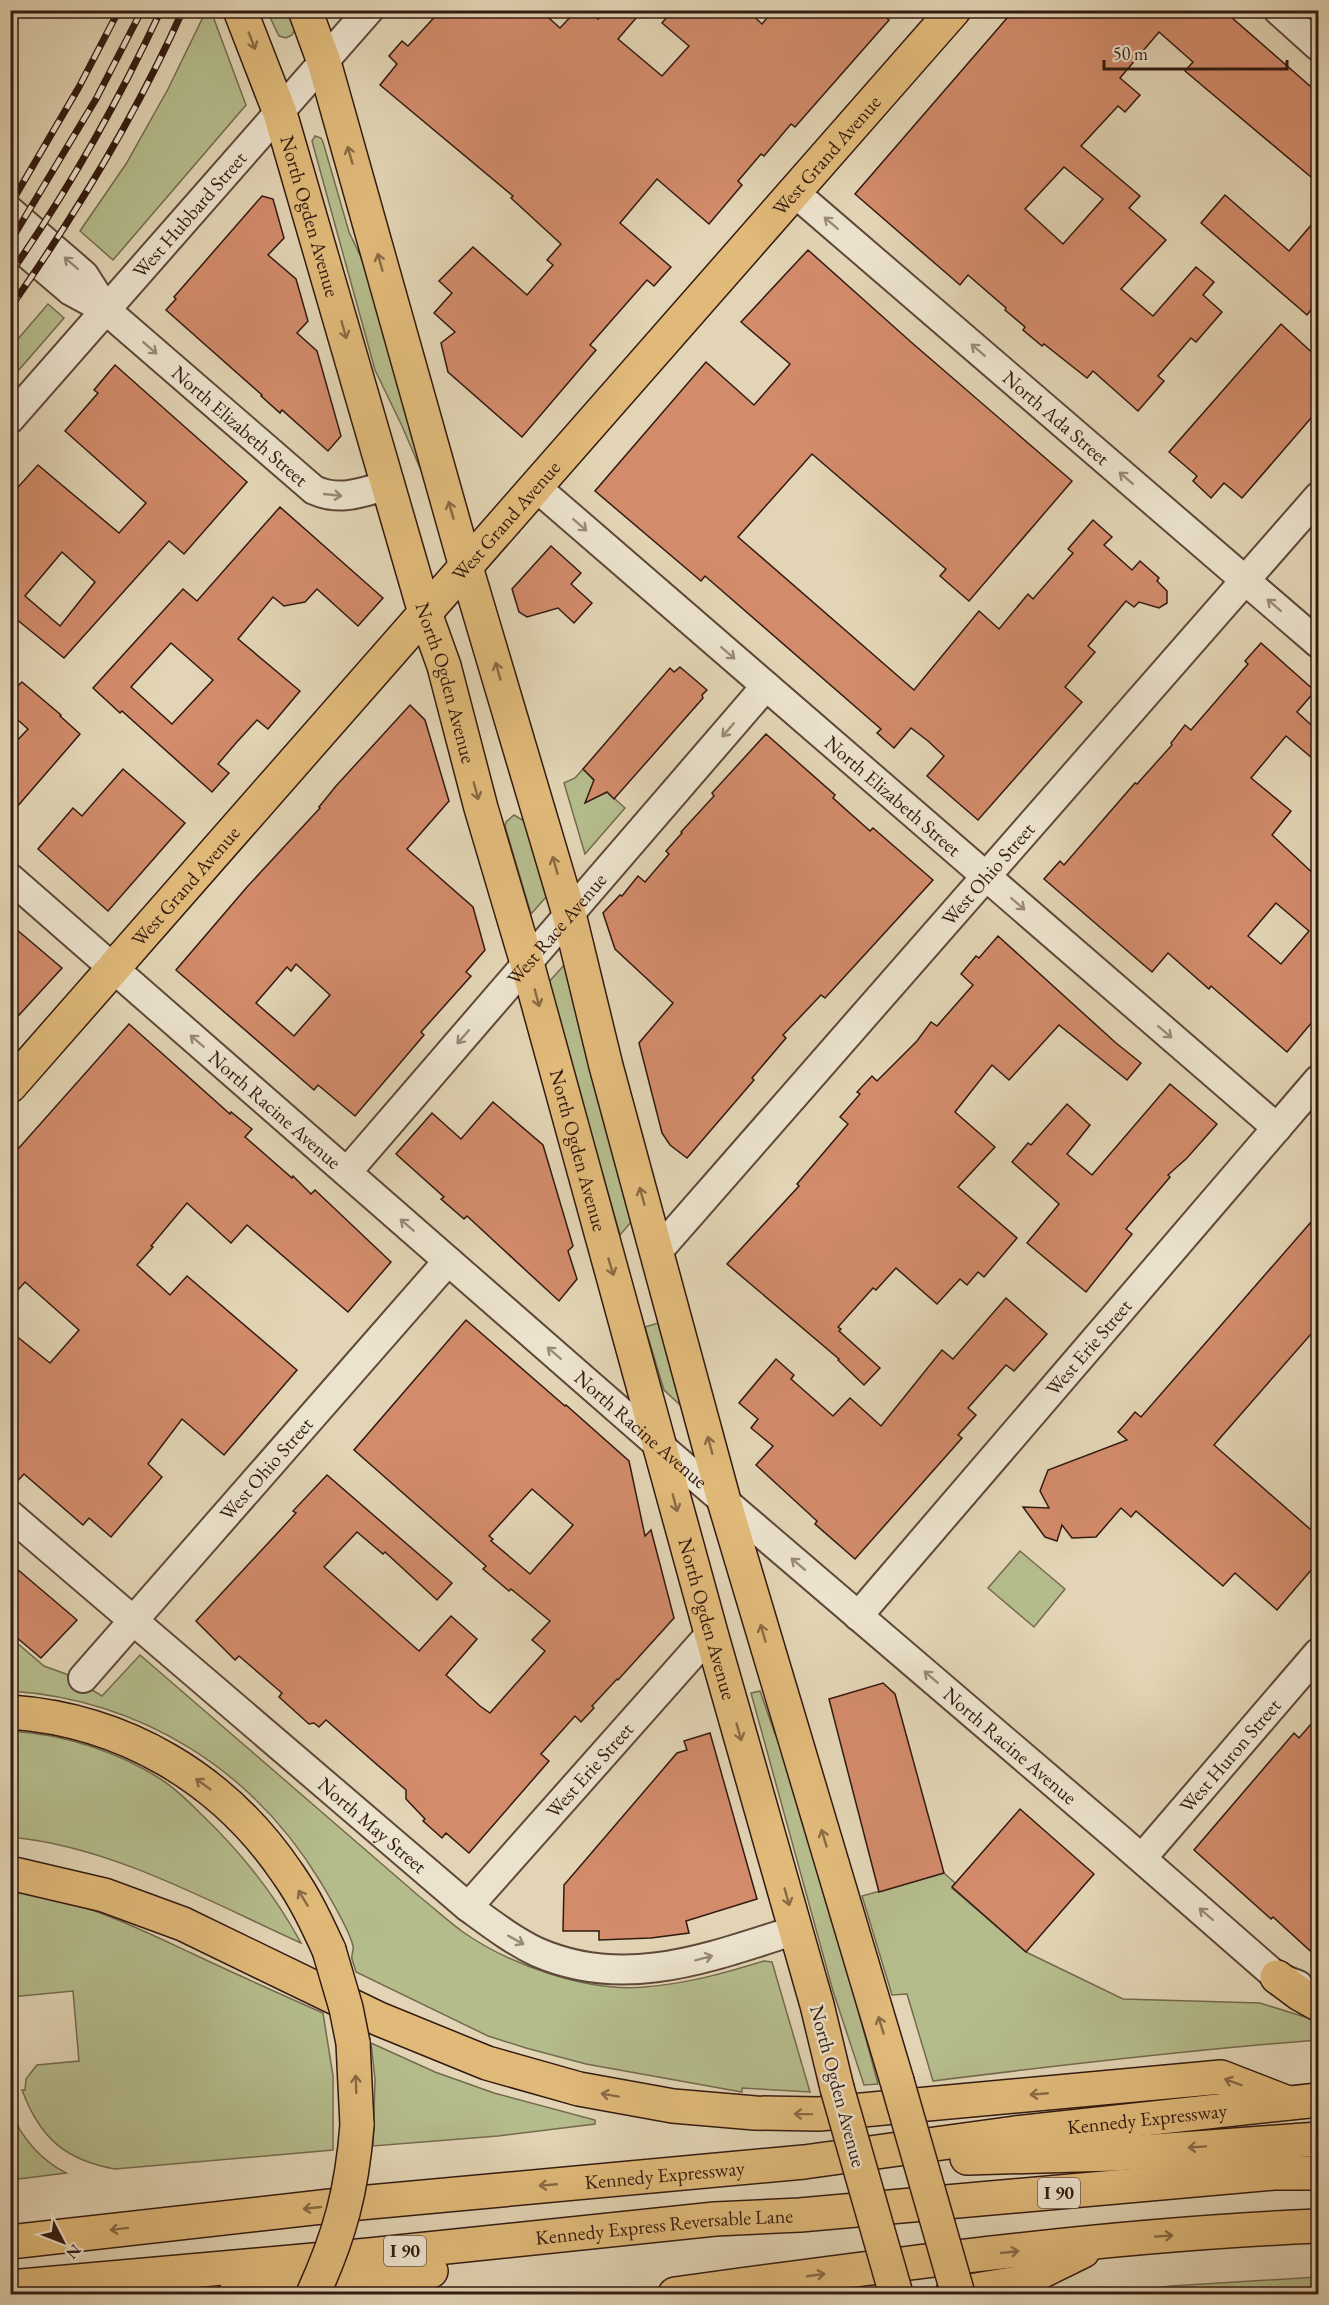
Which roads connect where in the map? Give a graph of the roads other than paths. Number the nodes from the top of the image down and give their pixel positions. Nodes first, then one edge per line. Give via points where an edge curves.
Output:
1 (240, 10) edge
2 (305, 10) edge
3 (369, 10) edge
4 (954, 10) edge
5 (1278, 10) edge
6 (1318, 46) edge
7 (324, 62) junction
8 (280, 113) junction
9 (794, 192) junction
10 (10, 211) edge
11 (10, 238) edge
12 (106, 310) junction
13 (10, 419) edge
14 (389, 485) junction
15 (536, 487) junction
16 (1318, 497) edge
17 (466, 567) junction
18 (1245, 580) junction
19 (425, 613) junction
20 (1318, 643) edge
21 (766, 686) junction
22 (986, 876) junction
23 (10, 878) edge
24 (569, 914) junction
25 (527, 963) junction
26 (114, 969) junction
27 (1318, 1080) edge
28 (10, 1086) edge
29 (1277, 1128) junction
30 (347, 1172) junction
31 (658, 1251) junction
32 (448, 1261) junction
33 (661, 1447) junction
34 (724, 1501) junction
35 (10, 1515) edge
36 (858, 1616) junction
37 (133, 1621) junction
38 (711, 1633) junction
39 (1318, 1653) edge
40 (83, 1678) dead end
41 (10, 1713) edge
42 (1142, 1858) junction
43 (10, 1873) edge
44 (468, 1907) junction
45 (796, 1930) junction
46 (1277, 1977) junction
47 (1318, 1987) edge
48 (1318, 2004) edge
49 (1303, 2101) edge
50 (1318, 2139) edge
51 (804, 2162) junction
52 (1318, 2173) edge
53 (800, 2215) junction
54 (1318, 2226) edge
55 (1105, 2241) junction
56 (10, 2242) edge
57 (10, 2287) edge
58 (235, 2295) edge
59 (313, 2295) edge
60 (675, 2295) edge
61 (896, 2295) edge
62 (952, 2295) edge
63 (958, 2295) edge

1 -> 8 main road, North Ogden Avenue
2 - 7 main road
3 - 7 street, West Hubbard Street
4 - 9 main road, West Grand Avenue
5 - 6 street
7 - 8 street, West Hubbard Street
17 -> 7 main road
8 - 12 street, West Hubbard Street
8 -> 14 main road, North Ogden Avenue
9 - 15 main road, West Grand Avenue
18 -> 9 street, North Ada Street
12 -> 10 street, North Elizabeth Street via 84,275
11 - 12 street, North Elizabeth Street via 71,291
12 - 13 street, West Hubbard Street
12 -> 14 street, North Elizabeth Street via 314,490 340,497
14 - 19 main road, North Ogden Avenue
15 - 17 main road, West Grand Avenue
15 -> 21 street, North Elizabeth Street
16 - 18 street, West Ohio Street
17 - 19 main road, West Grand Avenue
24 -> 17 main road
20 -> 18 street, North Ada Street
18 - 22 street, West Ohio Street
19 -> 25 main road, North Ogden Avenue via 444,666
19 - 26 main road, West Grand Avenue
21 - 22 street, North Elizabeth Street
21 -> 24 street, West Race Avenue
22 -> 29 street, North Elizabeth Street
22 - 31 street, West Ohio Street
23 - 26 street, North Racine Avenue
24 - 25 street, West Race Avenue
31 -> 24 main road via 606,1066
25 -> 30 street, West Race Avenue
25 -> 33 main road, North Ogden Avenue
26 - 28 main road, West Grand Avenue
30 -> 26 street, North Racine Avenue
27 - 29 street, West Erie Street
29 - 36 street, West Erie Street
32 -> 30 street, North Racine Avenue
34 -> 31 main road
33 -> 32 street, North Racine Avenue
32 - 37 street, West Ohio Street
33 - 34 street, North Racine Avenue
33 -> 38 main road, North Ogden Avenue
36 -> 34 street, North Racine Avenue
63 -> 34 main road, bridge
35 - 37 street, North May Street
42 -> 36 street, North Racine Avenue
37 - 40 street, West Ohio Street
37 - 44 street, North May Street
38 - 44 street, West Erie Street
38 -> 45 main road, North Ogden Avenue
39 - 42 street, West Huron Street
59 -> 41 main road, bridge via 339,2232 357,2125 353,2043 346,2008 329,1950 308,1906 288,1874 246,1823 211,1789 181,1768 144,1746 84,1724 38,1714
46 -> 42 street, North Racine Avenue
49 -> 43 main road via 1221,2077 819,2114 673,2106 579,2089 487,2063 390,2024 183,1924 104,1895
44 -> 45 street, North May Street via 504,1934 537,1951 597,1968 643,1970 679,1965
45 - 61 main road, North Ogden Avenue, bridge
46 - 47 street
46 - 48 main road
49 - 51 main road, Kennedy Expressway / I 90 via 1015,2133
50 -> 51 main road, I 90 via 1114,2154
51 -> 56 main road, Kennedy Expressway / I 90 via 348,2204
52 - 53 main road, Kennedy Express Reversable Lane / I 90 via 1274,2173
53 - 57 main road, Kennedy Express Reversable Lane / I 90 via 715,2219
53 - 58 main road, I 90 via 722,2236
55 -> 54 main road
60 -> 55 main road via 916,2261
55 - 62 main road via 1018,2283

